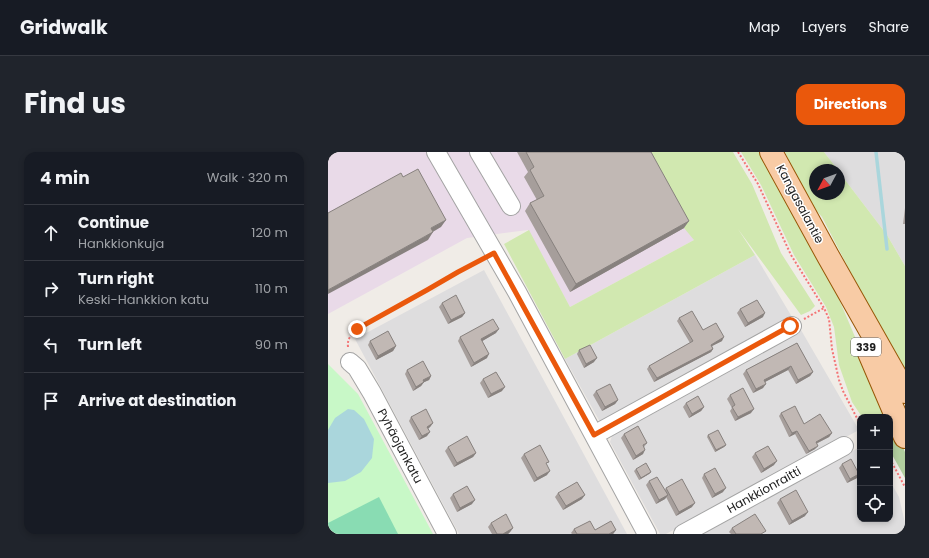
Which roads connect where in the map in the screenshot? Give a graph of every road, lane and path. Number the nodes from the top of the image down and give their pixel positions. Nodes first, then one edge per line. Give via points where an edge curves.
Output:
1 (436, 152) edge
2 (479, 152) edge
3 (738, 152) edge
4 (771, 152) edge
5 (511, 206) dead end
6 (494, 253) junction
7 (828, 256) junction
8 (824, 308) junction
9 (792, 326) joint
10 (350, 362) joint
11 (905, 392) edge
12 (857, 418) edge
13 (594, 435) junction
14 (905, 437) edge
15 (844, 446) dead end
16 (893, 465) edge
17 (905, 487) edge
18 (447, 534) edge
19 (647, 534) edge
20 (683, 534) edge

1 - 6 street
2 - 5 street
3 - 8 path via 758,184 791,255
4 - 7 main road, Kangasalantie / 339
6 - 10 path via 357,329 348,342
6 - 13 street
7 - 11 main road, Kangasalantie / 339
7 - 14 main road, Kangasalantie / 339
8 - 9 path
8 - 12 path via 829,319 832,349 841,386
9 - 13 street
10 - 18 street, Pyhäojankatu via 357,368 372,394
13 - 19 street
15 - 20 street, Hankkionraitti
16 - 17 path

